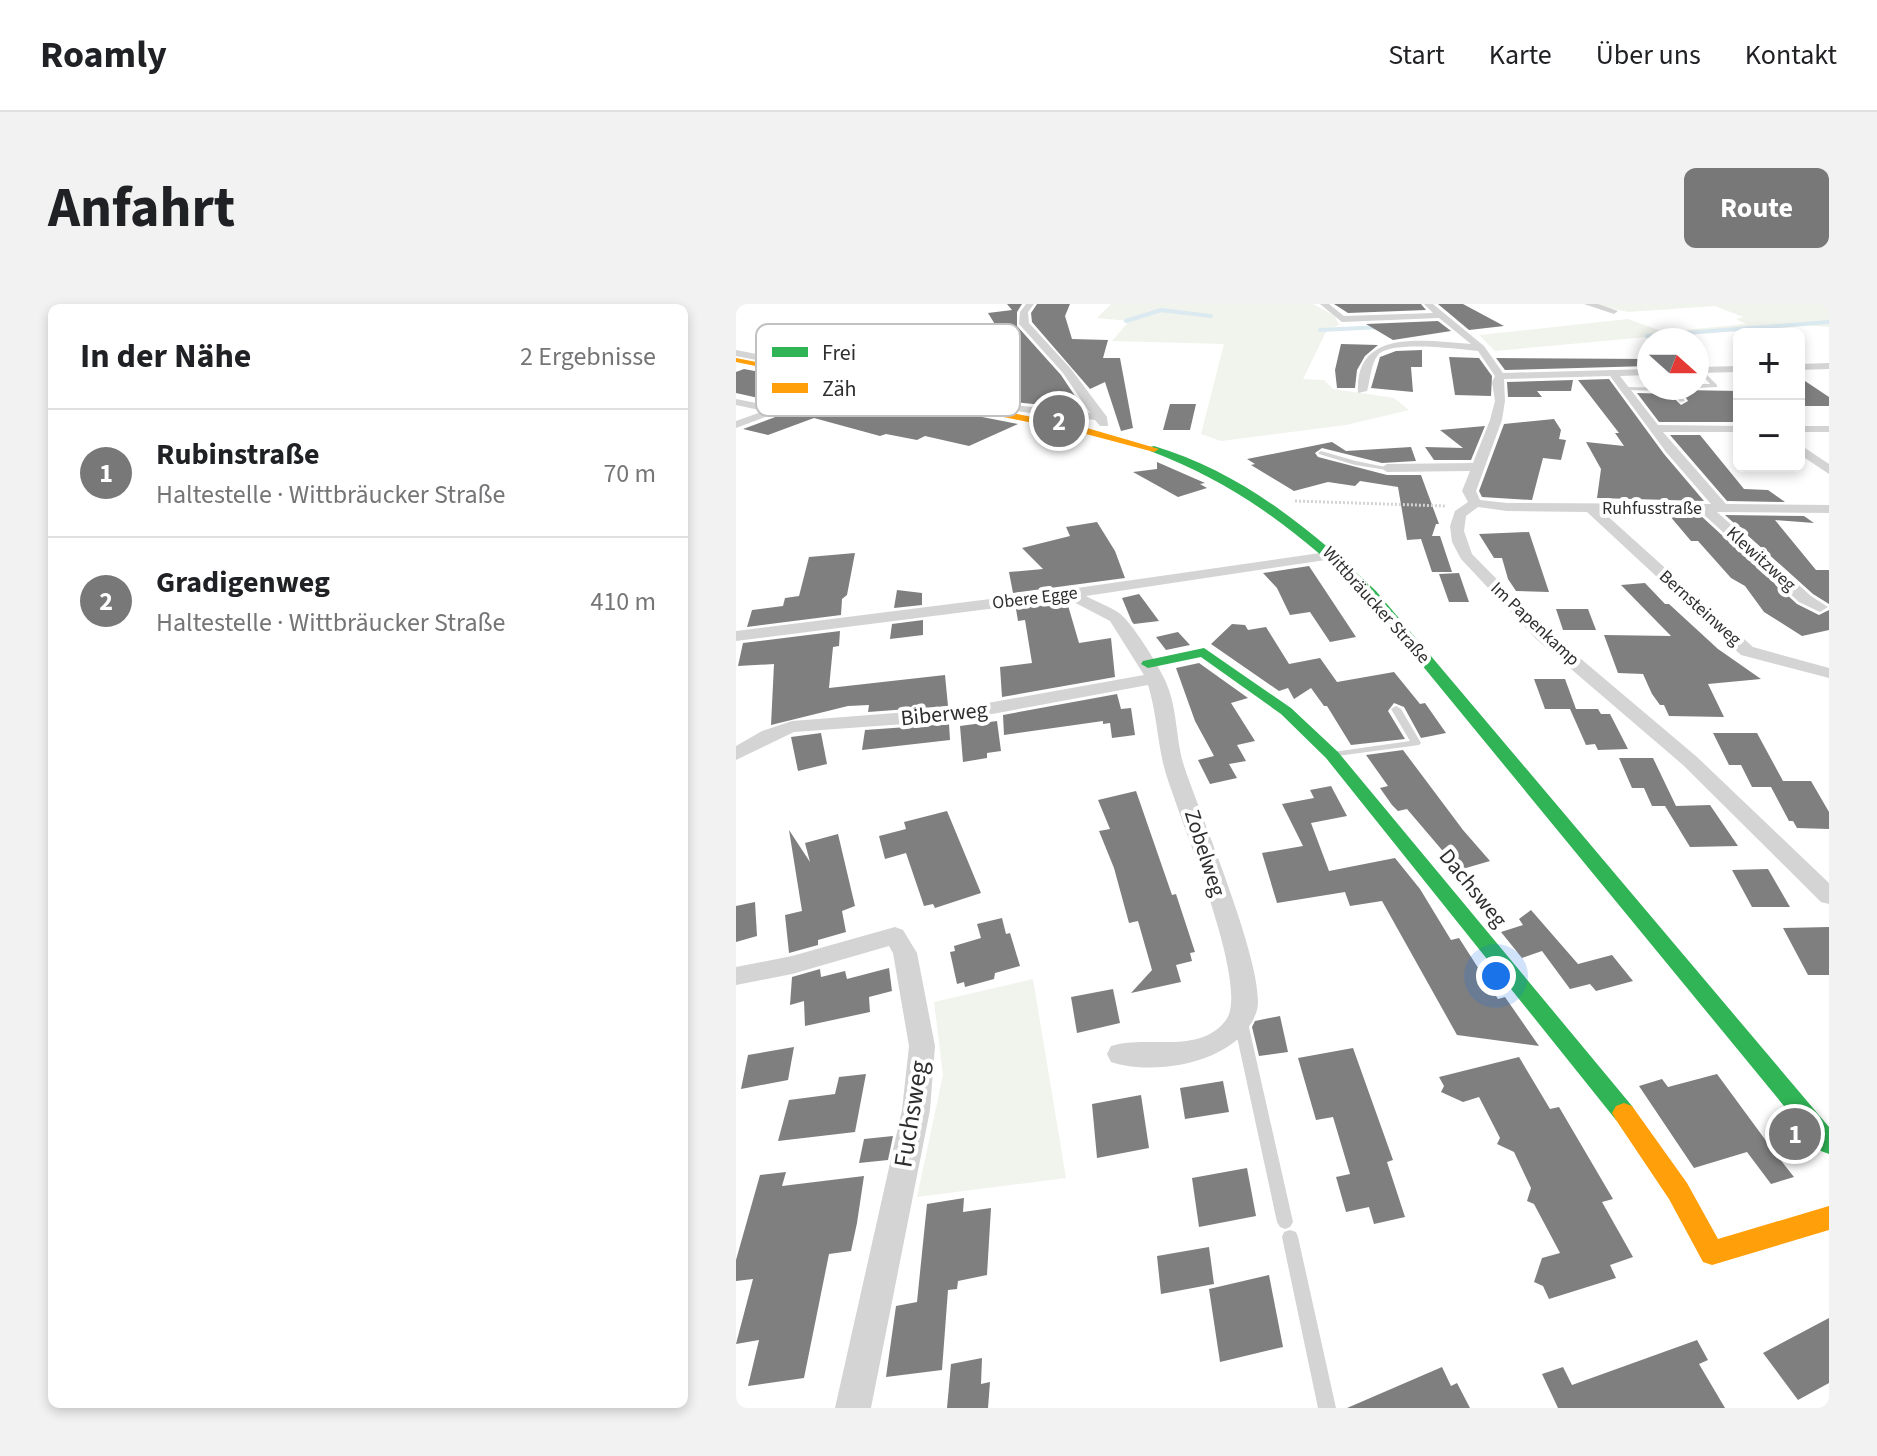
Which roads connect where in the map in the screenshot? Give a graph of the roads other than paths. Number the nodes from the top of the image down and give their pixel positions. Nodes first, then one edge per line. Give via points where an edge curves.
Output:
1 (1030, 304) edge
2 (1324, 304) edge
3 (1428, 304) edge
4 (1588, 304) edge
5 (1614, 311) dead end
6 (1444, 315) junction
7 (1481, 348) junction
8 (736, 353) edge
9 (756, 357) edge
10 (736, 360) edge
11 (756, 364) edge
12 (1829, 366) edge
13 (1805, 367) edge
14 (1733, 369) edge
15 (1709, 370) edge
16 (1637, 372) edge
17 (1613, 373) junction
18 (1500, 376) junction
19 (1625, 389) junction
20 (1362, 391) dead end
21 (1682, 401) dead end
22 (736, 402) edge
23 (756, 406) edge
24 (1020, 408) edge
25 (1020, 409) edge
26 (760, 416) edge
27 (1098, 421) junction
28 (736, 425) edge
29 (1654, 428) junction
30 (1733, 429) edge
31 (1805, 429) edge
32 (1829, 429) edge
33 (1805, 452) edge
34 (1321, 453) dead end
35 (1479, 467) junction
36 (1387, 468) joint
37 (1829, 470) edge
38 (1475, 503) junction
39 (1590, 507) junction
40 (1704, 508) junction
41 (1722, 508) junction
42 (1829, 509) edge
43 (1334, 555) junction
44 (1070, 594) junction
45 (1820, 607) dead end
46 (736, 636) edge
47 (1152, 671) junction
48 (1829, 673) edge
49 (1396, 709) dead end
50 (736, 754) edge
51 (1332, 755) junction
52 (1829, 896) edge
53 (736, 976) edge
54 (1241, 1023) junction
55 (1120, 1054) dead end
56 (1829, 1144) edge
57 (1829, 1218) edge
58 (853, 1408) edge
59 (1327, 1408) edge

1 - 27 street via 1024,324 1067,371
2 - 6 street via 1342,320
3 - 6 street
4 - 5 street
6 - 7 street
7 - 18 street
7 - 20 street via 1382,348 1373,355
8 - 9 street, Wittbräucker Straße
10 - 11 main road, Wittbräucker Straße
12 - 13 street
14 - 15 street
16 - 17 street
17 - 18 street
17 - 19 street
18 - 35 street, Im Papenkamp via 1496,420
19 - 21 lane via 1673,389
19 - 29 street
22 - 23 street
24 - 27 street, Wittbräucker Straße
25 - 27 main road, Wittbräucker Straße
26 - 28 street
27 - 43 main road, Wittbräucker Straße via 1228,480
29 - 30 street
29 - 41 street
31 - 32 street
33 - 37 street
34 - 36 lane
35 - 36 street
35 - 38 street, Im Papenkamp via 1469,491
38 - 39 street, Ruhfusstraße
38 - 52 street, Im Papenkamp via 1458,520 1459,544 1466,556 1542,635 1690,761
39 - 40 street, Ruhfusstraße
39 - 48 street, Bernsteinweg via 1747,651
40 - 41 street, Ruhfusstraße
40 - 45 street, Klewitzweg
41 - 42 street, Ruhfusstraße
43 - 44 street, Obere Egge
43 - 56 main road, Wittbräucker Straße
44 - 46 street, Obere Egge
44 - 47 street, Zobelweg via 1116,618
47 - 50 street, Biberweg via 1037,702 960,714 792,727
47 - 51 main road, Dachsweg via 1204,652 1286,711
47 - 54 street, Zobelweg via 1167,715 1173,763 1245,983
49 - 51 lane via 1416,743
51 - 57 main road, Dachsweg via 1638,1130 1712,1253
53 - 58 street, Fuchsweg via 895,936 905,953 922,1046 916,1110
54 - 55 street via 1220,1040 1188,1053
54 - 59 lane

